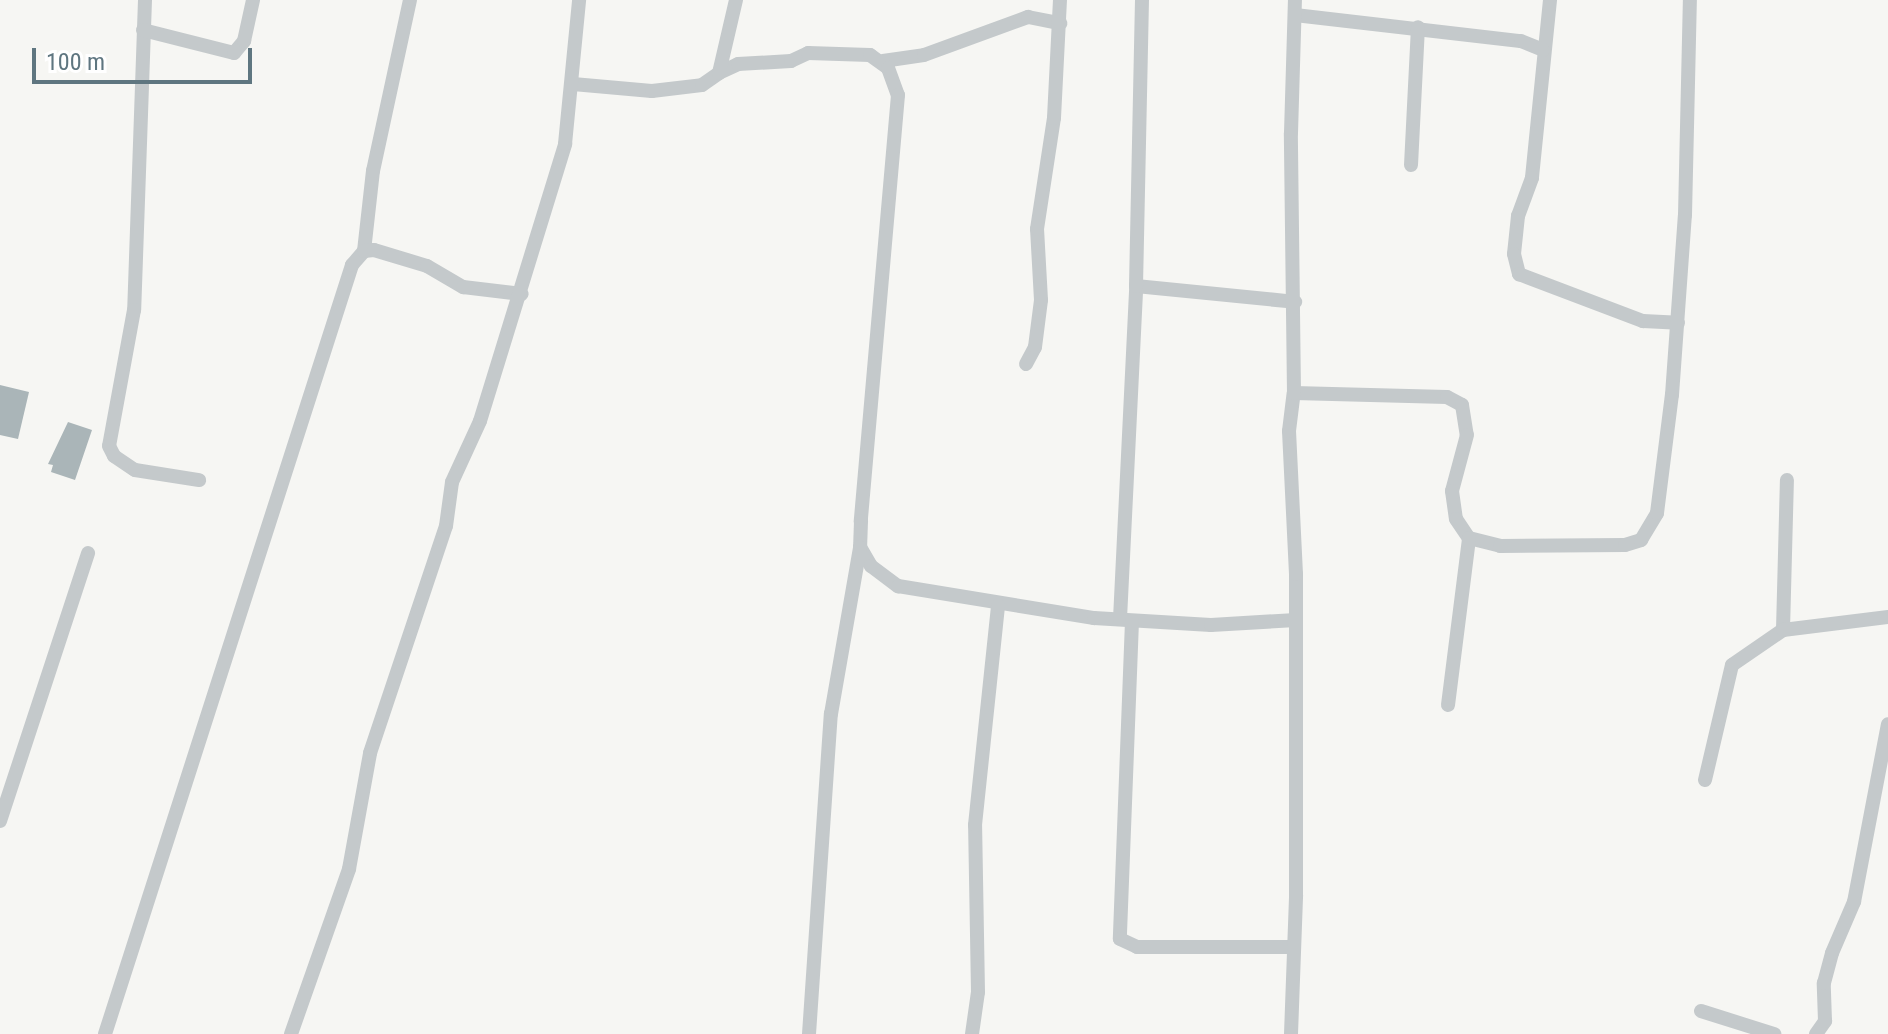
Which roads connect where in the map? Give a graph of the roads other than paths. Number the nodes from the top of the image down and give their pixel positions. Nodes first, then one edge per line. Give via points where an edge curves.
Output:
1 (145, 0) edge
2 (253, 0) edge
3 (410, 0) edge
4 (579, 0) edge
5 (736, 0) edge
6 (1060, 0) edge
7 (1142, 0) edge
8 (1550, 0) edge
9 (1690, 0) edge
10 (1295, 8) edge
11 (1060, 23) junction
12 (1418, 27) junction
13 (143, 30) junction
14 (1543, 50) junction
15 (883, 61) junction
16 (719, 73) junction
17 (573, 84) junction
18 (1411, 165) dead end
19 (364, 251) junction
20 (1136, 286) junction
21 (522, 294) junction
22 (1295, 302) junction
23 (1678, 323) junction
24 (1026, 364) dead end
25 (1294, 393) junction
26 (199, 480) dead end
27 (1787, 480) dead end
28 (1469, 538) junction
29 (860, 547) junction
30 (88, 553) dead end
31 (998, 605) junction
32 (1888, 617) edge
33 (1126, 620) junction
34 (1296, 620) junction
35 (1783, 630) junction
36 (1448, 705) dead end
37 (1888, 724) edge
38 (1705, 780) dead end
39 (0, 821) edge
40 (1294, 947) junction
41 (1701, 1011) dead end
42 (105, 1034) edge
43 (291, 1034) edge
44 (809, 1034) edge
45 (972, 1034) edge
46 (1291, 1034) edge
47 (1774, 1034) edge
48 (1816, 1034) edge

1 - 13 street
2 - 13 street via 244,41 234,53
3 - 19 street via 373,171
4 - 17 street
5 - 16 street
6 - 11 street
7 - 20 street
8 - 14 street
9 - 23 street
10 - 12 street
10 - 22 street
11 - 15 street via 1028,17 924,55
11 - 24 street via 1054,118 1037,229 1041,300 1035,347
12 - 14 street via 1521,41
12 - 18 street
13 - 26 street via 134,310 109,446 135,470
14 - 23 street via 1532,178 1518,216 1514,254 1519,274 1643,321
15 - 16 street via 819,52 791,61 738,64
15 - 29 street via 898,95
16 - 17 street via 684,89
17 - 21 street via 565,144
19 - 21 street via 427,266 463,287
19 - 42 street via 352,265
20 - 22 street
20 - 33 street
21 - 43 street via 480,421 452,482 446,526 370,753 349,869
22 - 25 street
23 - 28 street via 1652,529 1625,545 1500,546
25 - 28 street via 1447,397 1462,405 1467,435 1452,491 1456,519
25 - 34 street via 1289,431
27 - 35 street
28 - 36 street
29 - 31 street via 871,566 898,586
29 - 44 street via 831,714
30 - 39 street
31 - 33 street
31 - 45 street via 975,825 978,992
32 - 35 street
33 - 34 street via 1211,625
33 - 40 street via 1120,939 1137,947
34 - 40 street
35 - 38 street via 1726,674
37 - 48 street via 1854,902 1832,953 1824,983 1825,1021
40 - 46 street
41 - 47 street

